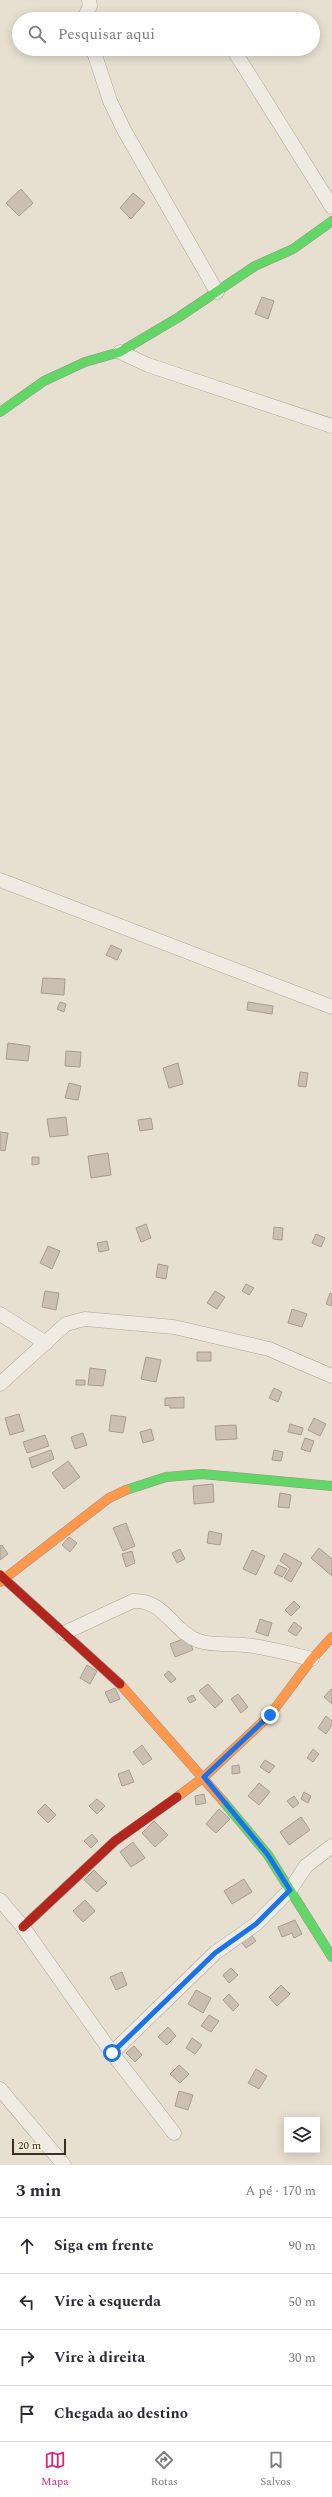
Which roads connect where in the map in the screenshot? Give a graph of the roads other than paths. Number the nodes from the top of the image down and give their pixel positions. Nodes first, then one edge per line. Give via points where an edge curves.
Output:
1 (89, 0) edge
2 (87, 12) edge
3 (95, 56) edge
4 (237, 56) edge
5 (332, 207) edge
6 (332, 221) edge
7 (217, 292) junction
8 (120, 352) junction
9 (0, 412) edge
10 (332, 426) edge
11 (0, 880) edge
12 (332, 1007) edge
13 (0, 1314) edge
14 (46, 1342) junction
15 (332, 1376) edge
16 (0, 1384) edge
17 (332, 1486) edge
18 (1, 1579) edge
19 (64, 1633) junction
20 (332, 1637) edge
21 (312, 1659) junction
22 (204, 1777) junction
23 (332, 1846) edge
24 (290, 1890) junction
25 (0, 1900) edge
26 (23, 1927) junction
27 (332, 1957) edge
28 (112, 2053) junction
29 (0, 2089) edge
30 (174, 2133) dead end
31 (64, 2165) edge

1 - 2 street
3 - 7 street via 110,101 124,130
4 - 5 street
6 - 7 street via 293,249 255,266
7 - 8 street via 179,318
8 - 9 street via 86,362 44,381
8 - 10 street via 148,365
11 - 12 street
13 - 14 street
14 - 15 street via 66,1324 75,1320 174,1327 269,1349
14 - 16 street
17 - 18 street via 192,1473 157,1478 127,1488 109,1498
18 - 19 street
19 - 21 street via 133,1602 143,1601 154,1604 198,1640 211,1644 246,1645
19 - 22 street via 114,1678
20 - 21 street
21 - 22 street via 270,1715
22 - 24 street via 268,1855
22 - 26 street via 115,1841
23 - 24 street via 306,1866
24 - 27 street
24 - 28 street via 256,1924 215,1953
25 - 26 street
26 - 28 street
28 - 30 street
29 - 31 street

